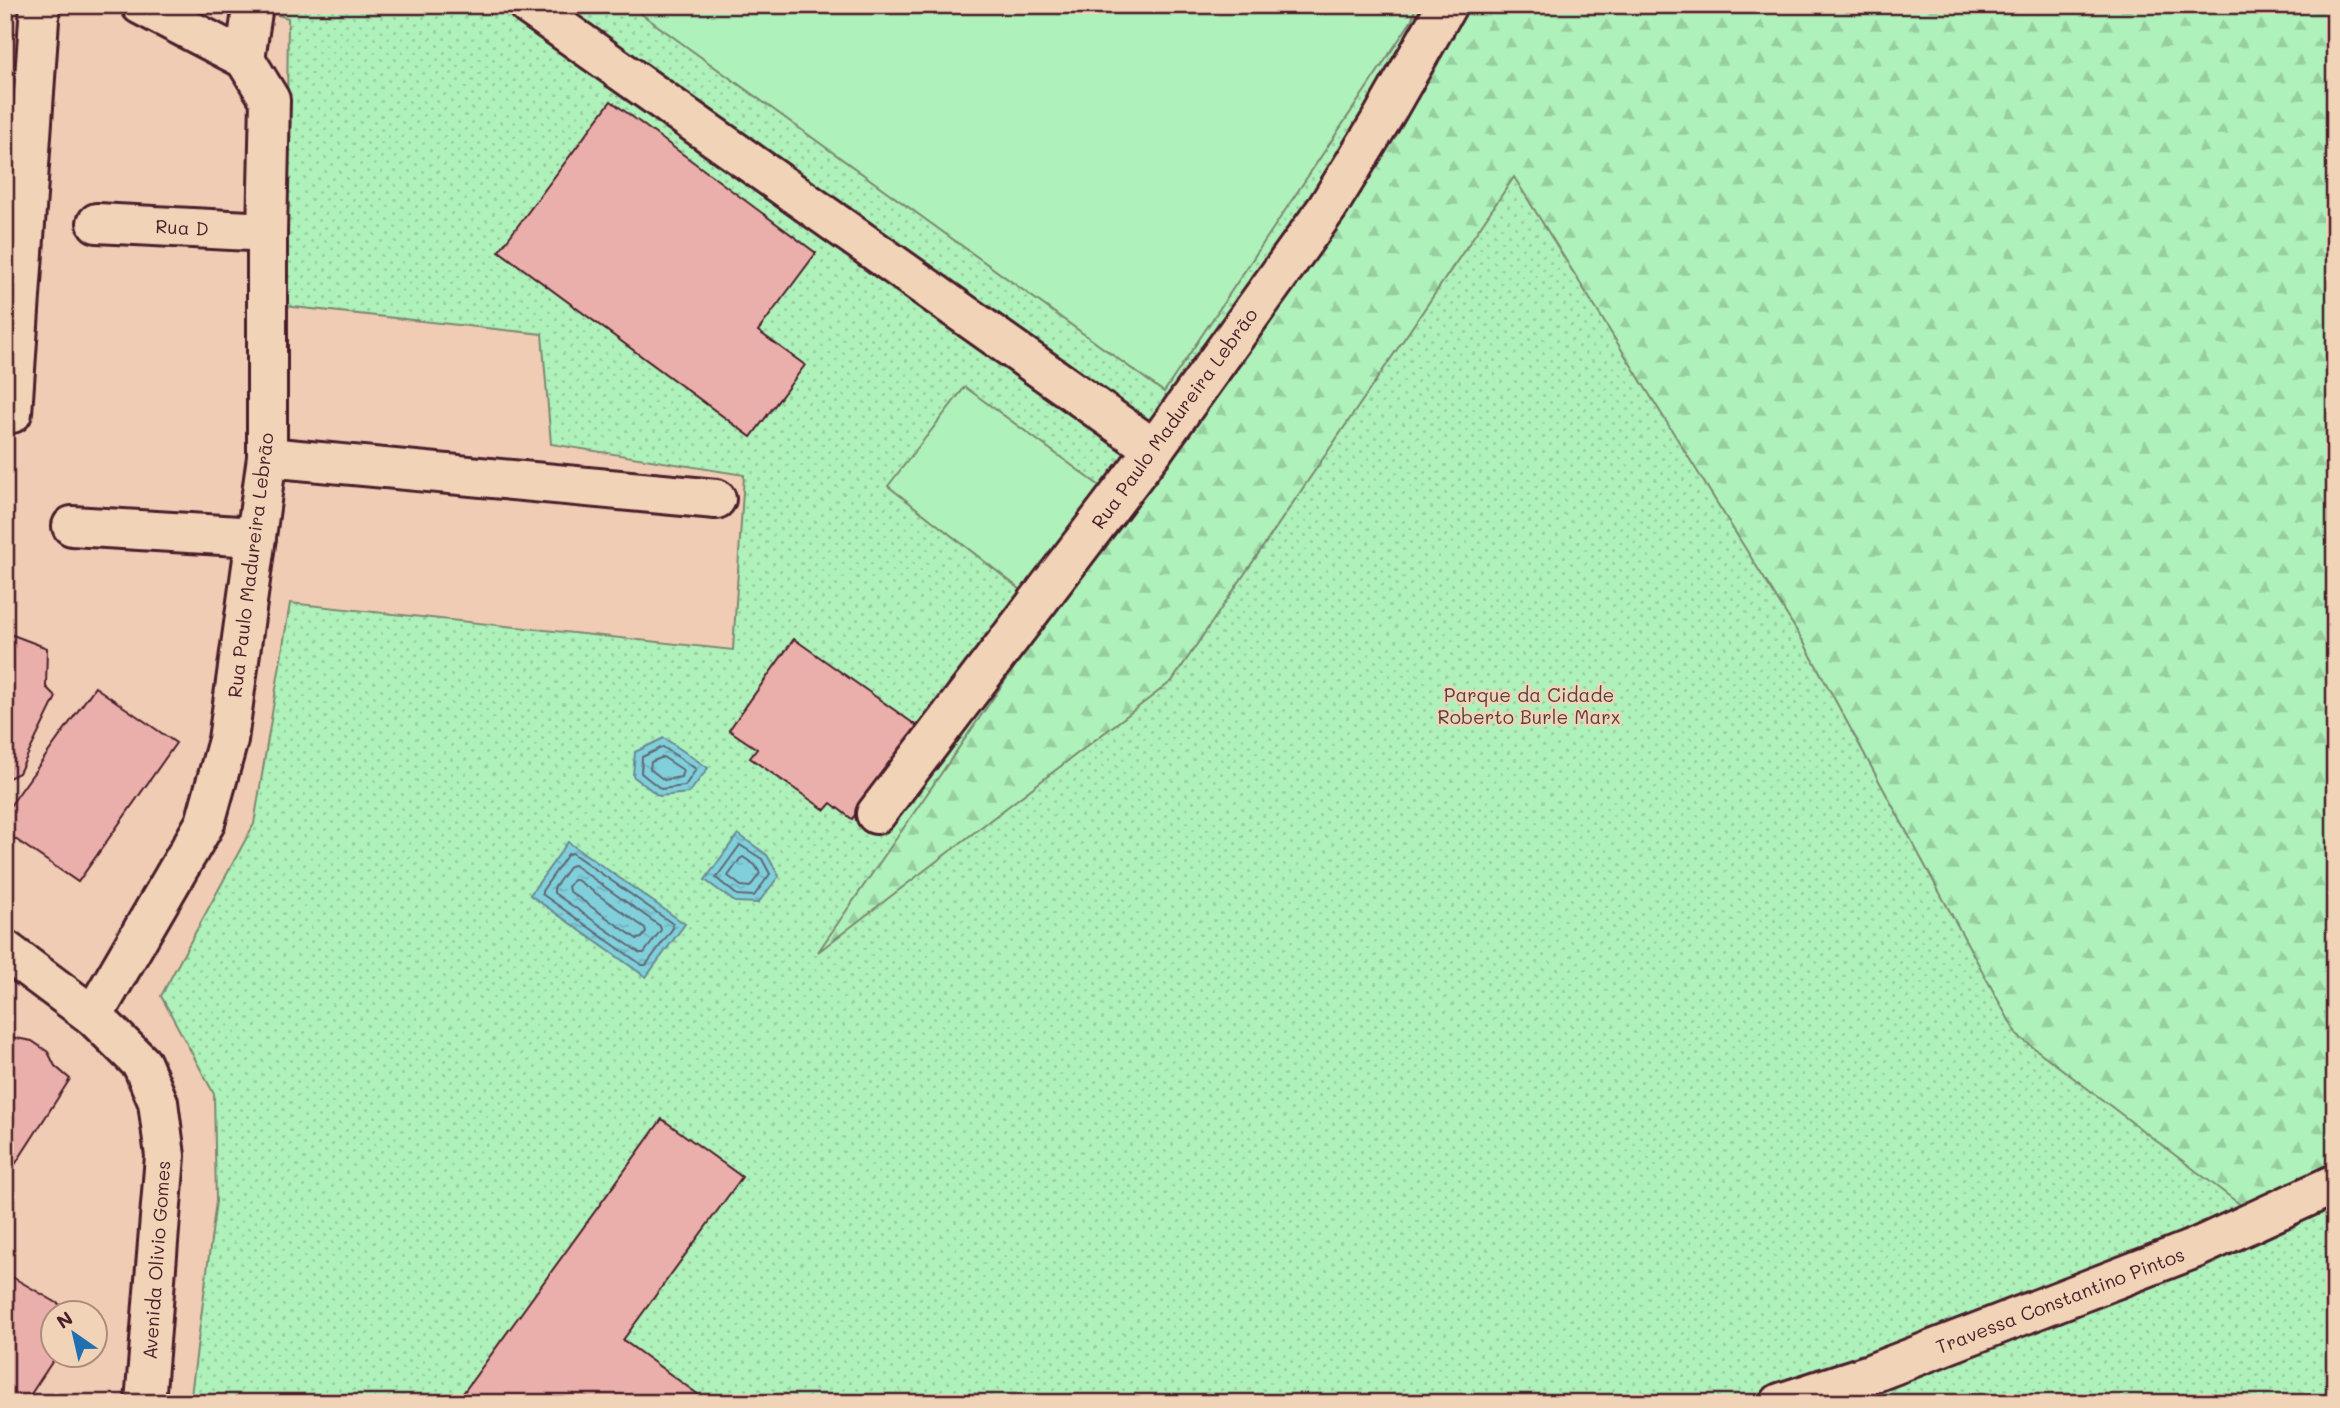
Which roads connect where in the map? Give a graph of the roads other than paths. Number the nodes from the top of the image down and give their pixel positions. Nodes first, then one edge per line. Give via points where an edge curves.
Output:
1 (40, 5) edge
2 (141, 5) edge
3 (253, 5) edge
4 (528, 5) edge
5 (1447, 5) edge
6 (245, 59) junction
7 (97, 223) dead end
8 (267, 232) junction
9 (9, 410) edge
10 (1154, 449) junction
11 (267, 457) junction
12 (716, 499) dead end
13 (72, 526) dead end
14 (256, 537) junction
15 (876, 814) dead end
16 (5, 950) edge
17 (93, 1016) junction
18 (2335, 1184) edge
19 (145, 1403) edge
20 (1780, 1403) edge

1 - 9 street
2 - 6 street
3 - 6 street
4 - 10 street
5 - 10 street, Rua Paulo Madureira Lebrão via 1327,208
6 - 8 street, Rua Paulo Madureira Lebrão via 270,100
7 - 8 street, Rua D
8 - 11 street, Rua Paulo Madureira Lebrão
10 - 15 street, Rua Paulo Madureira Lebrão
11 - 12 street
11 - 14 street, Rua Paulo Madureira Lebrão
13 - 14 street
14 - 17 street, Rua Paulo Madureira Lebrão via 229,740 205,823
16 - 17 street, Avenida Olivio Gomes
17 - 19 street, Avenida Olivio Gomes via 142,1065 158,1102 165,1156
18 - 20 street, Travessa Constantino Pintos via 2196,1248 1870,1374

